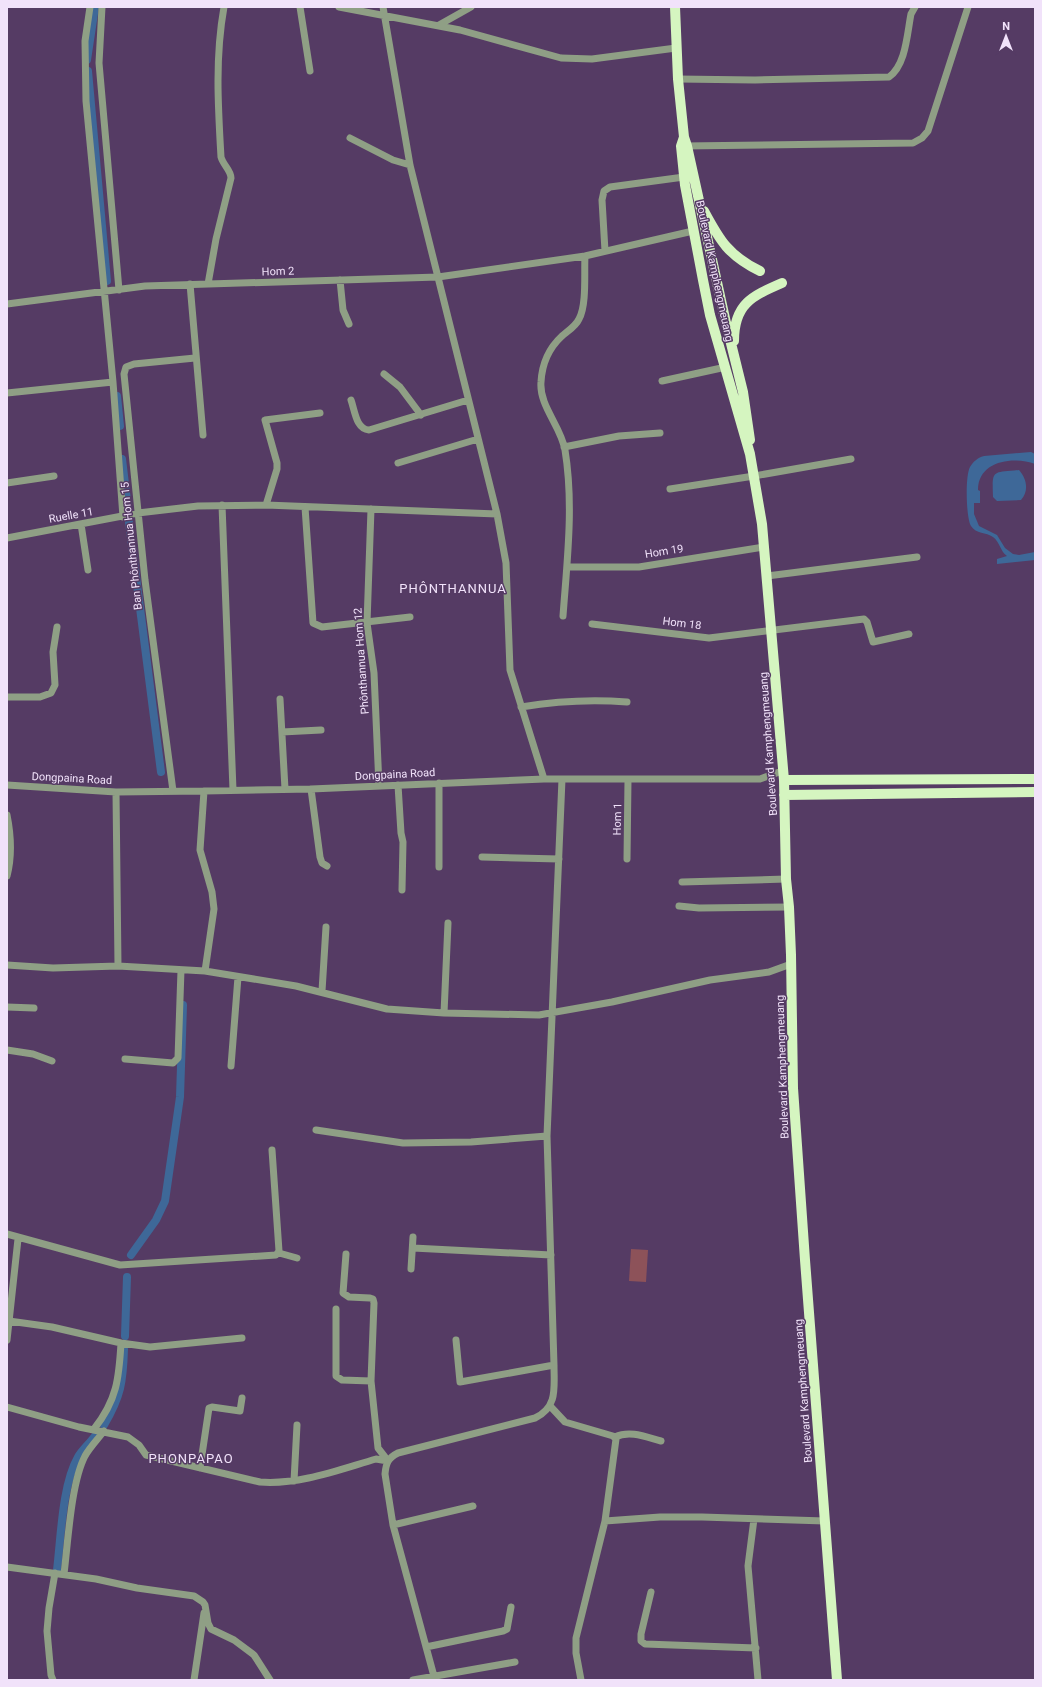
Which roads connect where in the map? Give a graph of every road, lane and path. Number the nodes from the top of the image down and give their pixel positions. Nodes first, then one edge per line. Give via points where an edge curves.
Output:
1 (90, 7) edge
2 (102, 7) edge
3 (224, 7) edge
4 (300, 7) edge
5 (339, 7) edge
6 (471, 7) edge
7 (675, 7) edge
8 (915, 7) edge
9 (968, 7) edge
10 (384, 11) edge
11 (439, 25) junction
12 (676, 48) junction
13 (310, 71) dead end
14 (678, 79) junction
15 (350, 138) dead end
16 (684, 143) junction
17 (410, 165) junction
18 (684, 177) junction
19 (699, 200) junction
20 (693, 231) junction
21 (605, 251) junction
22 (585, 256) junction
23 (760, 271) dead end
24 (438, 277) junction
25 (716, 278) junction
26 (340, 280) junction
27 (703, 280) junction
28 (782, 283) dead end
29 (190, 284) junction
30 (208, 284) junction
31 (119, 290) junction
32 (103, 291) junction
33 (719, 294) junction
34 (706, 296) junction
35 (7, 304) edge
36 (349, 324) dead end
37 (734, 354) junction
38 (195, 358) junction
39 (726, 367) junction
40 (384, 374) dead end
41 (662, 381) dead end
42 (113, 382) junction
43 (7, 393) edge
44 (351, 400) dead end
45 (468, 400) junction
46 (320, 413) dead end
47 (421, 415) junction
48 (660, 433) dead end
49 (202, 435) dead end
50 (478, 439) junction
51 (564, 447) junction
52 (750, 454) junction
53 (851, 459) dead end
54 (398, 463) dead end
55 (54, 476) dead end
56 (754, 476) junction
57 (7, 483) edge
58 (670, 489) dead end
59 (222, 505) junction
60 (266, 505) junction
61 (305, 507) junction
62 (371, 509) junction
63 (138, 513) junction
64 (497, 514) junction
65 (123, 517) junction
66 (81, 524) junction
67 (7, 538) edge
68 (764, 547) junction
69 (916, 557) dead end
70 (566, 567) junction
71 (88, 570) dead end
72 (767, 576) junction
73 (563, 616) dead end
74 (410, 617) dead end
75 (367, 623) junction
76 (592, 624) dead end
77 (57, 627) dead end
78 (770, 632) junction
79 (909, 634) dead end
80 (7, 697) edge
81 (280, 699) dead end
82 (627, 702) dead end
83 (521, 707) junction
84 (321, 730) dead end
85 (282, 732) junction
86 (783, 776) junction
87 (1035, 778) edge
88 (544, 779) junction
89 (562, 779) junction
90 (628, 780) junction
91 (439, 783) junction
92 (7, 785) edge
93 (398, 785) junction
94 (379, 786) junction
95 (285, 789) junction
96 (311, 789) junction
97 (233, 790) junction
98 (173, 791) junction
99 (204, 791) junction
100 (116, 792) junction
101 (1035, 792) edge
102 (784, 795) junction
103 (7, 815) edge
104 (482, 857) dead end
105 (558, 859) junction
106 (627, 859) dead end
107 (327, 866) dead end
108 (438, 867) dead end
109 (7, 876) edge
110 (786, 879) junction
111 (682, 882) dead end
112 (402, 890) dead end
113 (680, 906) dead end
114 (789, 906) junction
115 (448, 923) dead end
116 (326, 927) dead end
117 (791, 964) junction
118 (7, 965) edge
119 (118, 966) junction
120 (181, 970) junction
121 (205, 971) junction
122 (238, 976) junction
123 (322, 991) junction
124 (7, 1007) edge
125 (34, 1008) dead end
126 (444, 1013) junction
127 (552, 1014) junction
128 (7, 1050) edge
129 (126, 1059) dead end
130 (52, 1061) dead end
131 (231, 1066) dead end
132 (316, 1130) dead end
133 (548, 1136) junction
134 (272, 1150) dead end
135 (7, 1234) edge
136 (413, 1237) dead end
137 (18, 1239) junction
138 (413, 1248) junction
139 (279, 1253) junction
140 (346, 1254) dead end
141 (551, 1255) junction
142 (298, 1258) dead end
143 (411, 1269) dead end
144 (9, 1301) edge
145 (336, 1309) dead end
146 (10, 1321) junction
147 (242, 1338) dead end
148 (7, 1340) edge
149 (456, 1340) dead end
150 (121, 1343) junction
151 (554, 1365) junction
152 (371, 1381) junction
153 (242, 1398) dead end
154 (7, 1407) edge
155 (551, 1407) junction
156 (297, 1425) dead end
157 (94, 1429) junction
158 (104, 1431) junction
159 (615, 1437) junction
160 (661, 1441) dead end
161 (388, 1460) junction
162 (200, 1468) junction
163 (294, 1481) junction
164 (473, 1506) dead end
165 (754, 1519) junction
166 (605, 1520) junction
167 (825, 1521) junction
168 (393, 1525) junction
169 (7, 1567) edge
170 (55, 1573) junction
171 (64, 1574) junction
172 (651, 1592) dead end
173 (205, 1605) junction
174 (511, 1607) dead end
175 (426, 1647) junction
176 (756, 1648) junction
177 (514, 1662) dead end
178 (434, 1678) edge
179 (53, 1680) edge
180 (194, 1680) edge
181 (270, 1680) edge
182 (413, 1680) edge
183 (581, 1680) edge
184 (758, 1680) edge
185 (837, 1680) edge

1 - 32 street via 85,41 86,101
2 - 31 street via 99,63
3 - 30 street via 218,46 218,97 221,157 231,178
4 - 13 street
5 - 10 street
6 - 11 street
7 - 12 main road, Boulevard Kamphengmeuang
8 - 14 street via 911,14 900,65 889,77
9 - 16 street via 928,131 913,143
10 - 11 street
10 - 17 street
11 - 12 street via 561,58 592,59
12 - 14 main road, Boulevard Kamphengmeuang
14 - 16 main road, Boulevard Kamphengmeuang
15 - 17 street via 393,160
16 - 18 main road, Boulevard Kamphengmeuang
16 - 19 main road, Boulevard Kamphengmeuang
17 - 24 street
18 - 20 main road, Boulevard Kamphengmeuang
18 - 21 street via 610,187 604,192 602,200
19 - 23 main road via 718,236 730,251 742,262
19 - 25 main road, Boulevard Kamphengmeuang
20 - 21 street, Hom 2
20 - 27 main road, Boulevard Kamphengmeuang
21 - 22 street, Hom 2
22 - 24 street, Hom 2
22 - 51 street via 579,319 550,350 541,384 544,401
24 - 26 street, Hom 2
24 - 45 street
25 - 27 street
25 - 33 main road, Boulevard Kamphengmeuang
26 - 30 street, Hom 2
26 - 36 street via 343,310
27 - 34 main road, Boulevard Kamphengmeuang
28 - 37 main road via 762,291 744,304 735,324
29 - 30 street, Hom 2
29 - 31 street, Hom 2
29 - 38 street
31 - 32 street, Hom 2
32 - 35 street, Hom 2
32 - 42 street
33 - 34 street
33 - 37 main road, Boulevard Kamphengmeuang
34 - 39 main road, Boulevard Kamphengmeuang
37 - 52 main road, Boulevard Kamphengmeuang via 747,418
38 - 49 street
38 - 63 street, Ban Phônthannua Hom 15 via 126,367 124,374
39 - 41 street
39 - 52 main road, Boulevard Kamphengmeuang
40 - 47 street via 400,388
42 - 43 street
42 - 65 street
44 - 47 street via 359,424 366,430
45 - 47 street
45 - 50 street
46 - 60 street via 265,420 278,463
48 - 51 street via 619,436
50 - 54 street
50 - 64 street
51 - 70 street via 570,501
52 - 56 main road, Boulevard Kamphengmeuang
53 - 56 street
55 - 57 street
56 - 58 street
56 - 68 main road, Boulevard Kamphengmeuang
59 - 60 street, Ruelle 11
59 - 63 street, Ruelle 11
59 - 97 street
60 - 61 street, Ruelle 11
61 - 62 street, Ruelle 11
61 - 75 street via 313,623 322,627
62 - 64 street, Ruelle 11
62 - 75 street, Phônthannua Hom 12
63 - 65 street, Ruelle 11
63 - 98 street, Ban Phônthannua Hom 15
64 - 83 street via 506,563 510,670
65 - 66 street, Ruelle 11
66 - 67 street, Ruelle 11
66 - 71 street
68 - 70 street, Hom 19 via 639,566
68 - 72 main road, Boulevard Kamphengmeuang
69 - 72 street
70 - 73 street
72 - 78 main road, Boulevard Kamphengmeuang
74 - 75 street
75 - 94 street, Phônthannua Hom 12 via 374,673
76 - 78 street, Hom 18 via 709,638
77 - 80 street via 53,652 55,685 51,693 40,697
78 - 79 street, Hom 18 via 864,619 874,642
78 - 86 main road, Boulevard Kamphengmeuang
81 - 85 street
82 - 83 street via 594,700
83 - 88 street
84 - 85 street
85 - 95 street
86 - 87 main road
86 - 90 street, Dongpaina Road via 760,779
86 - 102 main road, Boulevard Kamphengmeuang
88 - 89 street, Dongpaina Road
88 - 91 street, Dongpaina Road
89 - 90 street, Dongpaina Road
89 - 105 street
90 - 106 street, Hom 1
91 - 93 street, Dongpaina Road
91 - 108 street
92 - 100 street, Dongpaina Road
93 - 94 street, Dongpaina Road
93 - 112 street via 403,842
94 - 96 street, Dongpaina Road
95 - 96 street, Dongpaina Road
95 - 97 street, Dongpaina Road
96 - 107 street via 320,857 322,863
97 - 99 street, Dongpaina Road
98 - 99 street, Dongpaina Road
98 - 100 street, Dongpaina Road
99 - 121 street via 200,850 214,899
100 - 119 street
101 - 102 main road
102 - 110 main road, Boulevard Kamphengmeuang
103 - 109 street via 10,845
104 - 105 street
105 - 127 street
110 - 111 street
110 - 114 main road, Boulevard Kamphengmeuang
113 - 114 street
114 - 117 main road, Boulevard Kamphengmeuang
115 - 126 street
116 - 123 street
117 - 127 street via 768,972 710,980
117 - 167 main road, Boulevard Kamphengmeuang via 793,1088
118 - 119 street via 53,968
119 - 120 street
120 - 121 street
120 - 129 street via 178,1058 173,1063
121 - 122 street
122 - 123 street
122 - 131 street
123 - 126 street via 387,1009
124 - 125 street
126 - 127 street
127 - 133 street
128 - 130 street via 29,1053
132 - 133 street via 403,1143 471,1142
133 - 141 street
134 - 139 street
135 - 137 street
136 - 138 street
137 - 139 street via 120,1265
137 - 144 street
138 - 141 street
138 - 143 street
139 - 142 street
140 - 152 street via 343,1293 349,1297 373,1299 374,1304
141 - 151 street
144 - 146 street
145 - 152 street via 336,1376 342,1380
146 - 148 street
146 - 150 street via 52,1327
147 - 150 street via 160,1347
149 - 151 street via 460,1382
150 - 157 street via 119,1379 115,1393
151 - 155 street
152 - 161 street via 378,1448
153 - 162 street via 240,1411 209,1408
154 - 157 street
155 - 159 street via 565,1422
155 - 161 street via 535,1418 398,1452
156 - 163 street
157 - 158 street
158 - 162 street via 134,1441 146,1455
158 - 171 street via 80,1467
159 - 160 street via 621,1434 634,1434
159 - 166 street
161 - 163 street via 376,1459
161 - 168 street via 385,1474
162 - 163 street via 260,1482
164 - 168 street
165 - 166 street via 660,1517
165 - 167 street
165 - 176 street via 748,1566
166 - 183 street via 576,1638
167 - 185 main road, Boulevard Kamphengmeuang
168 - 175 street
169 - 170 street
170 - 171 street
170 - 179 street via 48,1608 47,1631
171 - 173 street via 184,1594 200,1599
172 - 176 street via 641,1642
173 - 180 street
173 - 181 street via 211,1629 234,1640 254,1655
174 - 175 street via 507,1629 503,1632
175 - 178 street
176 - 184 street
177 - 178 street
178 - 182 street

